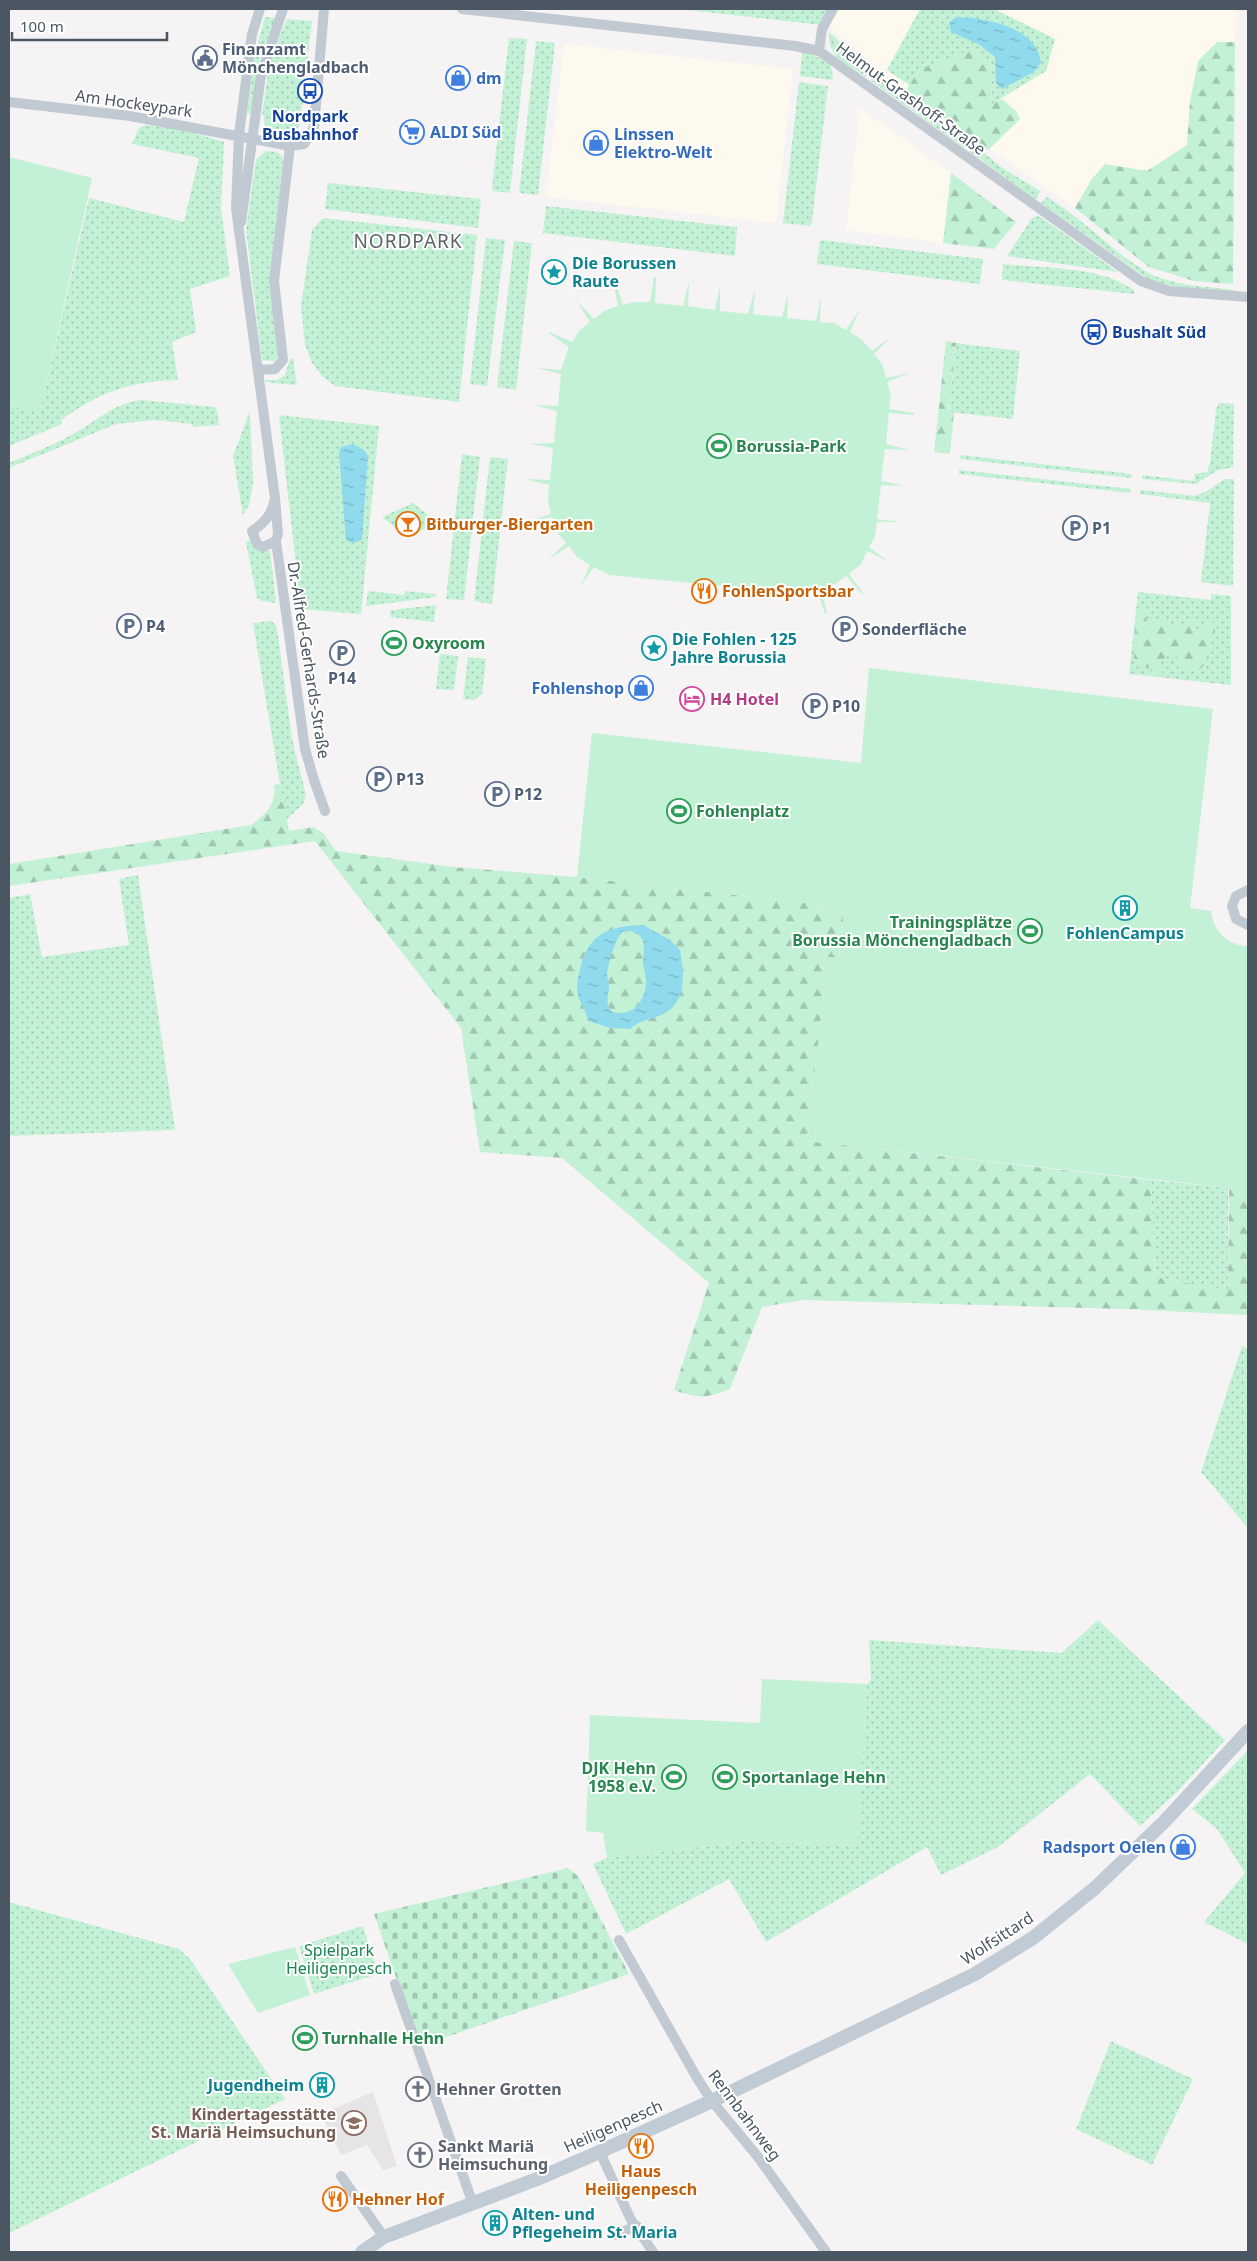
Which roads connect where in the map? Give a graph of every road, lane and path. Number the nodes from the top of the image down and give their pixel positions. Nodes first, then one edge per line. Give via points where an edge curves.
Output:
1 (260, 9) edge
2 (283, 9) edge
3 (324, 9) edge
4 (462, 9) edge
5 (833, 9) edge
6 (819, 51) junction
7 (9, 102) edge
8 (239, 135) junction
9 (253, 140) junction
10 (290, 146) junction
11 (239, 235) junction
12 (1248, 297) edge
13 (258, 370) junction
14 (275, 498) junction
15 (276, 541) junction
16 (325, 811) dead end
17 (1247, 887) edge
18 (1248, 925) edge
19 (1248, 1731) edge
20 (619, 1940) dead end
21 (395, 1984) dead end
22 (712, 2101) junction
23 (600, 2152) junction
24 (341, 2176) dead end
25 (473, 2204) junction
26 (636, 2226) junction
27 (614, 2235) dead end
28 (384, 2237) junction
29 (362, 2252) edge
30 (653, 2252) edge
31 (826, 2252) edge

1 - 8 street, Dr.-Alfred-Gerhards-Straße via 252,34
2 - 9 street, Dr.-Alfred-Gerhards-Straße via 261,75
3 - 10 street via 314,128 304,144
4 - 6 street, Helmut-Grashoff-Straße
5 - 6 street via 822,29
6 - 12 street, Helmut-Grashoff-Straße via 1141,281 1169,291
7 - 8 street, Am Hockeypark via 130,116
8 - 9 street, Am Hockeypark
8 - 11 street, Dr.-Alfred-Gerhards-Straße via 236,208
9 - 10 street
9 - 11 street, Dr.-Alfred-Gerhards-Straße
10 - 13 street via 274,281 283,360 275,369
11 - 13 street, Dr.-Alfred-Gerhards-Straße
13 - 14 street, Dr.-Alfred-Gerhards-Straße
14 - 15 street, Dr.-Alfred-Gerhards-Straße
14 - 15 street, Dr.-Alfred-Gerhards-Straße via 269,516 252,531 257,544 263,547
15 - 16 street, Dr.-Alfred-Gerhards-Straße via 300,719
17 - 18 street via 1235,897 1232,909 1238,920
19 - 22 street, Wolfsittard via 1165,1821 1095,1888 1033,1938 975,1974
20 - 22 street, Rennbahnweg
21 - 25 street
22 - 23 street, Heiligenpesch
22 - 31 street, Rennbahnweg via 758,2157
23 - 25 street, Heiligenpesch
23 - 26 street
24 - 28 street
25 - 28 street, Heiligenpesch
26 - 27 street
26 - 30 street
28 - 29 street, Heiligenpesch

